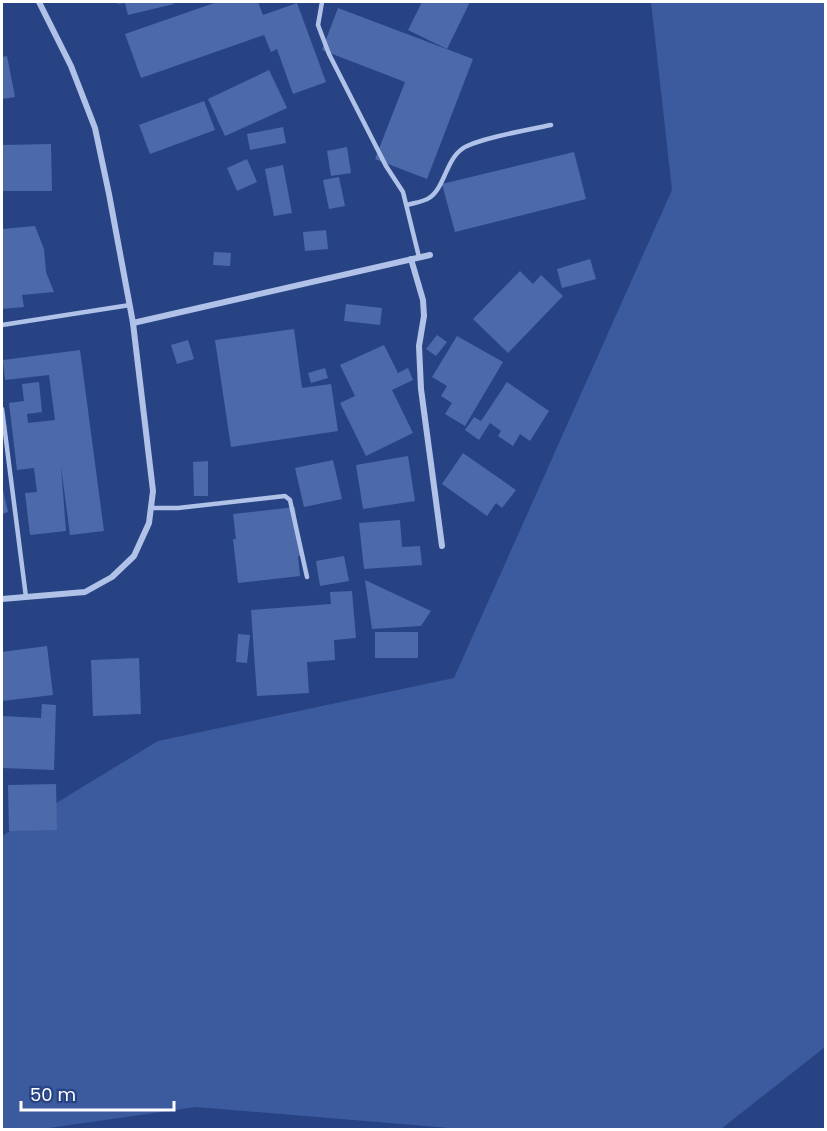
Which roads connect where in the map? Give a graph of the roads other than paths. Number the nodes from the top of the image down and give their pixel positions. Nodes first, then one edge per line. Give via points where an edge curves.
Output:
1 (39, 2) edge
2 (322, 2) edge
3 (551, 124) dead end
4 (407, 205) junction
5 (430, 255) dead end
6 (415, 258) junction
7 (130, 305) junction
8 (133, 323) junction
9 (2, 325) edge
10 (2, 409) edge
11 (151, 508) junction
12 (442, 546) dead end
13 (307, 577) dead end
14 (26, 597) junction
15 (2, 599) edge

1 - 7 street via 71,66 94,128
2 - 4 lane via 318,24 329,54
3 - 4 lane via 462,149 429,198
4 - 6 lane
5 - 6 street
6 - 8 street
6 - 12 street via 424,316 419,363 421,389
7 - 8 street
7 - 9 lane
8 - 11 street via 153,491
10 - 14 lane
11 - 13 lane via 285,496 290,500
11 - 14 street via 149,523 134,556 112,577 85,592
14 - 15 street

